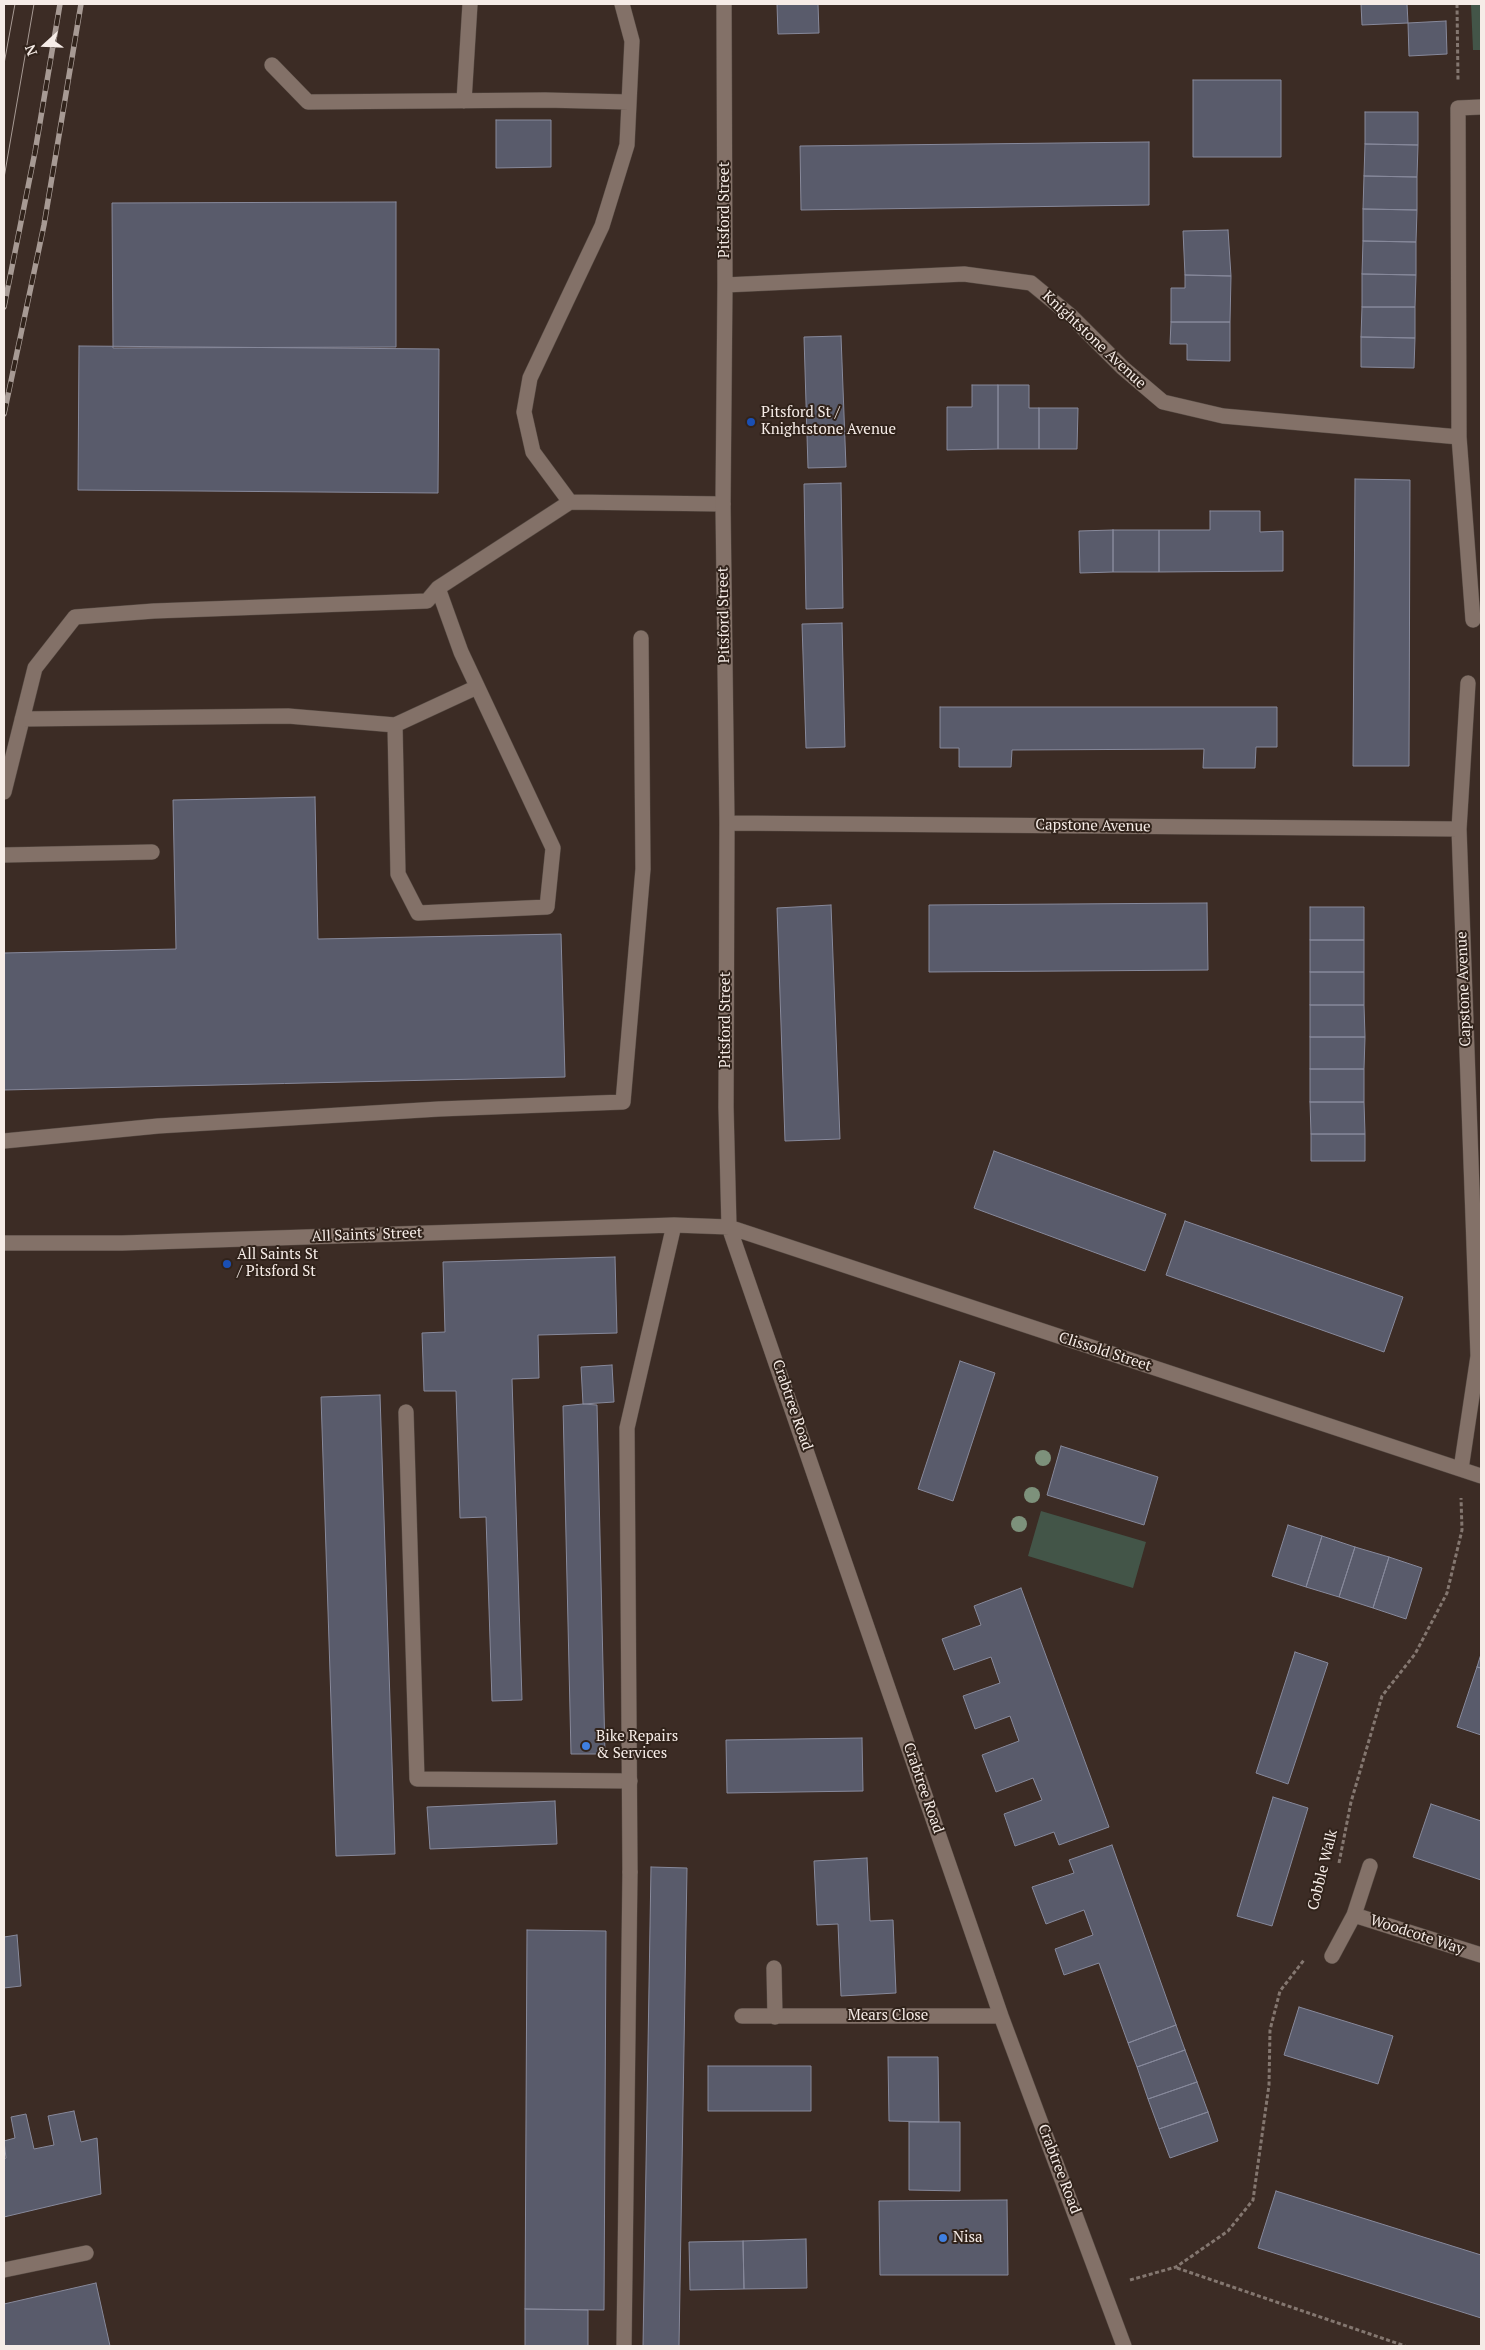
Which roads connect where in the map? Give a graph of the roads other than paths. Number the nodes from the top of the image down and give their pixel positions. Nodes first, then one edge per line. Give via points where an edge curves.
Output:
1 (470, 4) edge
2 (622, 4) edge
3 (724, 4) edge
4 (272, 66) dead end
5 (464, 101) junction
6 (629, 102) junction
7 (1481, 107) edge
8 (725, 285) junction
9 (1459, 437) junction
10 (570, 502) junction
11 (723, 504) junction
12 (438, 588) junction
13 (1473, 620) dead end
14 (641, 638) dead end
15 (1468, 683) dead end
16 (477, 688) junction
17 (22, 719) junction
18 (395, 726) junction
19 (4, 792) edge
20 (727, 823) junction
21 (1459, 829) junction
22 (152, 852) dead end
23 (4, 856) edge
24 (1474, 1088) edge
25 (4, 1141) edge
26 (674, 1225) junction
27 (729, 1227) junction
28 (4, 1243) edge
29 (406, 1412) dead end
30 (1461, 1469) junction
31 (1481, 1476) edge
32 (630, 1781) junction
33 (1370, 1866) dead end
34 (1354, 1915) junction
35 (1481, 1955) edge
36 (1332, 1956) dead end
37 (774, 1968) dead end
38 (742, 2016) dead end
39 (1001, 2016) junction
40 (775, 2017) junction
41 (86, 2253) dead end
42 (4, 2270) edge
43 (624, 2346) edge
44 (1124, 2346) edge

1 - 5 street
2 - 6 street via 632,41
3 - 8 street, Pitsford Street
4 - 5 street via 308,102
5 - 6 street
6 - 10 street via 627,145 602,226 530,378 524,412 533,452
7 - 9 street via 1458,108
8 - 9 street, Knightstone Avenue via 964,274 1031,282 1072,316 1162,402 1222,416
8 - 11 street, Pitsford Street
9 - 13 street
10 - 11 street
10 - 12 street
11 - 20 street, Pitsford Street
12 - 16 street
12 - 17 street via 427,601 75,617 35,668
14 - 25 street via 643,869 623,1102 158,1126
15 - 21 street, Capstone Avenue
16 - 18 street
16 - 18 street via 553,848 547,907 418,913 398,874
17 - 18 street via 288,716
17 - 19 street
20 - 21 street, Capstone Avenue
20 - 27 street, Pitsford Street
21 - 24 street, Capstone Avenue
22 - 23 street
24 - 30 street, Capstone Avenue via 1478,1356
26 - 27 street, All Saints' Street
26 - 28 street, All Saints' Street via 122,1243
26 - 32 street via 627,1428
27 - 30 street, Clissold Street
27 - 39 street, Crabtree Road
29 - 32 street via 416,1779
30 - 31 street, Clissold Street
32 - 43 street
33 - 34 street, Woodcote Way
34 - 35 street, Woodcote Way
34 - 36 street, Woodcote Way
37 - 40 street
38 - 40 street, Mears Close
39 - 40 street, Mears Close
39 - 44 street, Crabtree Road
41 - 42 street

